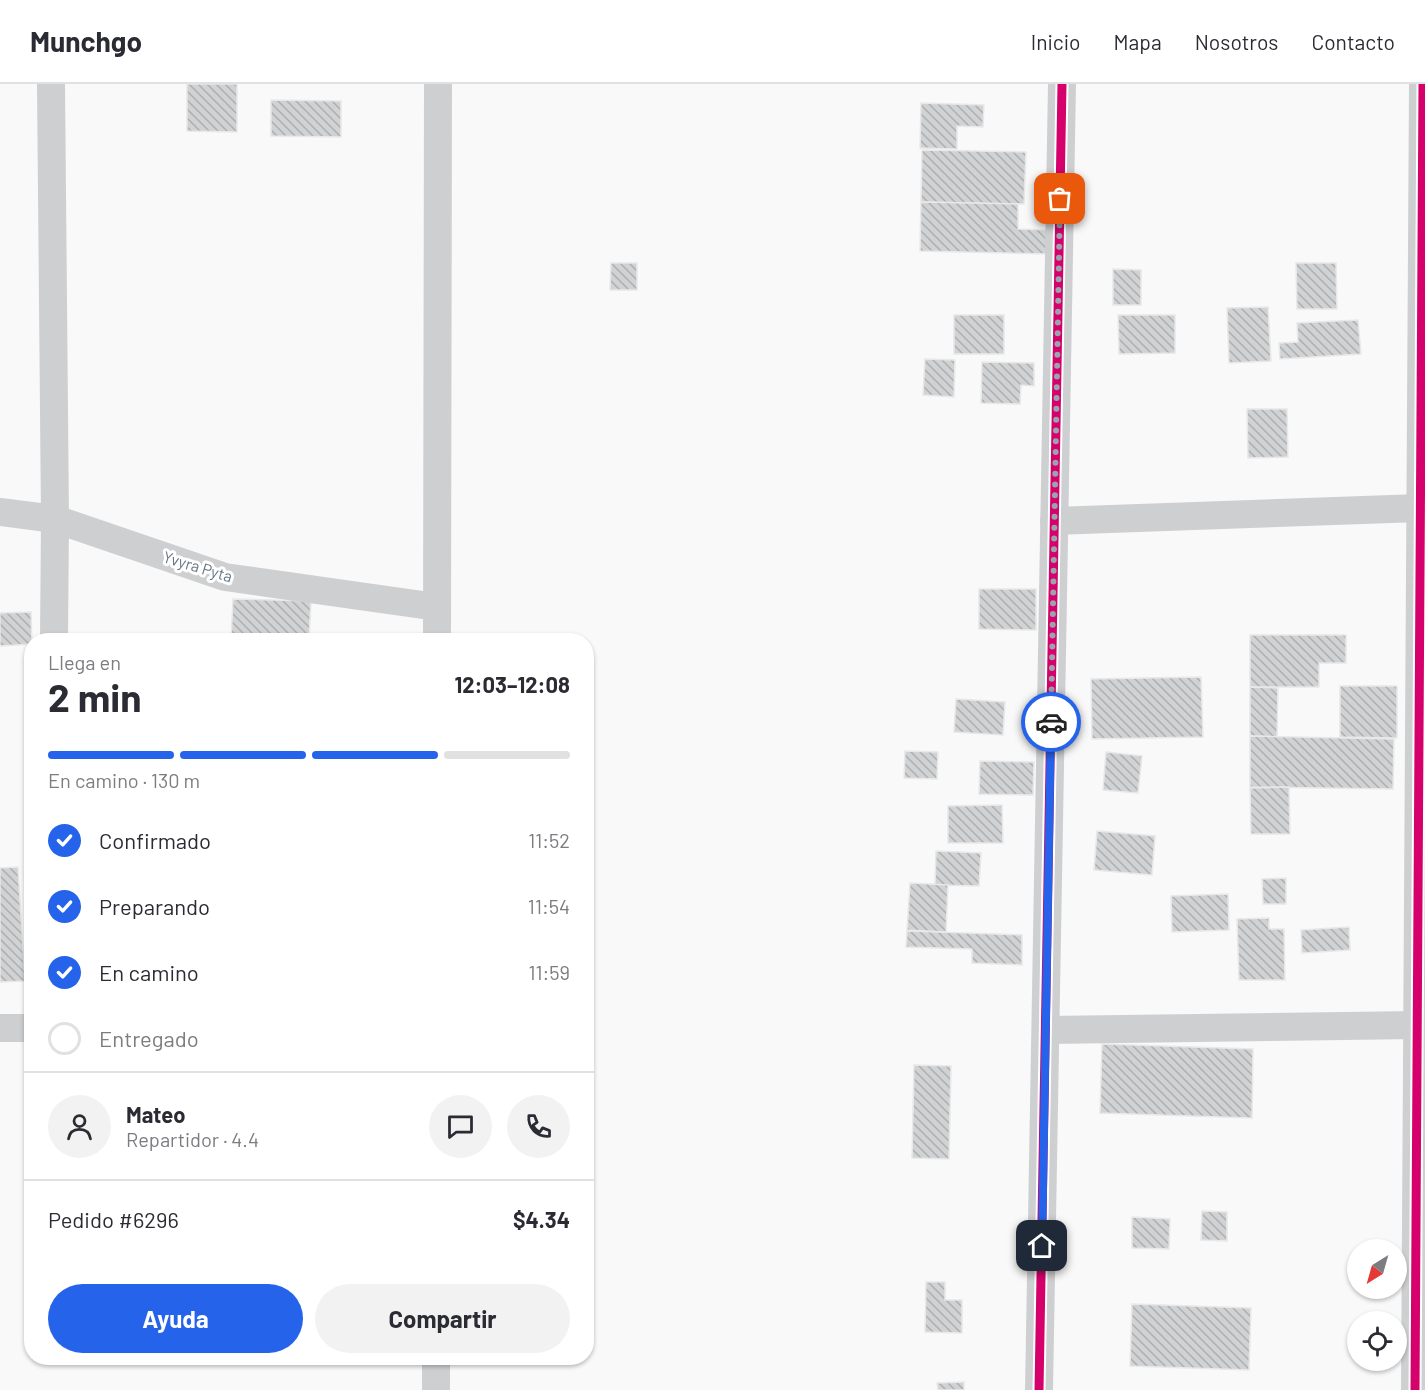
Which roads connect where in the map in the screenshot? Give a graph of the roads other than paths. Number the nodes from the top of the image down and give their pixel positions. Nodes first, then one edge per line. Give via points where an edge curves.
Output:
1 (51, 84) edge
2 (438, 84) edge
3 (1062, 84) edge
4 (1423, 84) edge
5 (1420, 508) junction
6 (0, 512) edge
7 (55, 519) junction
8 (1054, 520) junction
9 (437, 607) junction
10 (54, 633) edge
11 (437, 633) edge
12 (1418, 1025) junction
13 (0, 1028) edge
14 (24, 1028) edge
15 (1046, 1030) junction
16 (436, 1365) edge
17 (436, 1390) edge
18 (1039, 1390) edge
19 (1415, 1390) edge

1 - 7 street
2 - 9 street
3 - 8 street
4 - 5 street
5 - 8 street
5 - 12 street
6 - 7 street, Yvyra Pyta
7 - 9 street, Yvyra Pyta via 225,577
7 - 10 street
8 - 15 street
9 - 11 street
12 - 15 street
12 - 19 street
13 - 14 street
15 - 18 street
16 - 17 street

